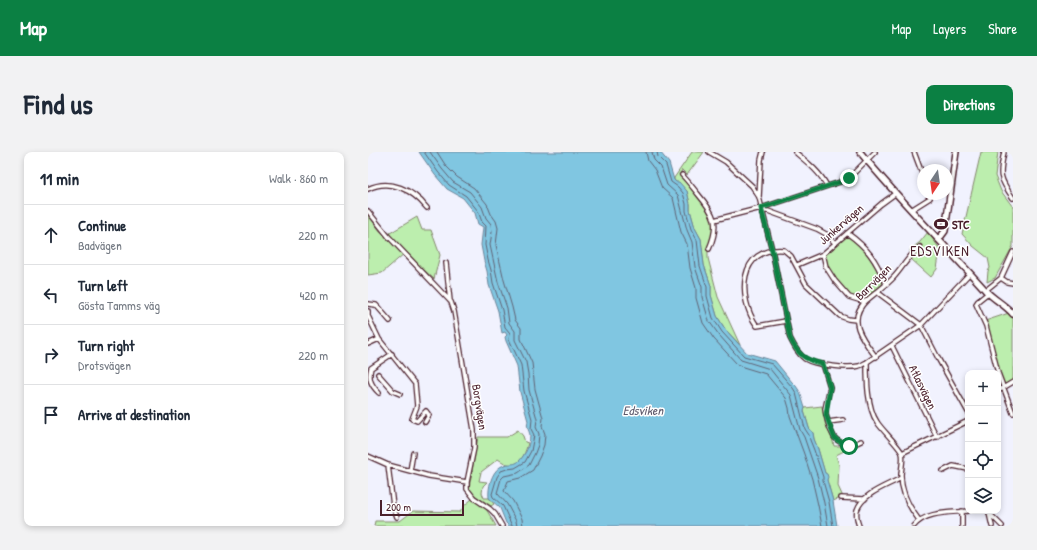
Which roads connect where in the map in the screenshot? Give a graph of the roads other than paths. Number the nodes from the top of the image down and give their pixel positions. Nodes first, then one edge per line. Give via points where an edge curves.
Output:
1 (710, 152) edge
2 (763, 152) edge
3 (795, 152) edge
4 (860, 152) edge
5 (874, 152) edge
6 (914, 152) edge
7 (956, 152) edge
8 (1004, 152) edge
9 (867, 160) junction
10 (918, 164) edge
11 (682, 175) dead end
12 (827, 186) junction
13 (368, 188) edge
14 (896, 193) junction
15 (759, 197) junction
16 (1013, 198) edge
17 (927, 200) edge
18 (427, 208) dead end
19 (762, 208) junction
20 (911, 210) junction
21 (368, 211) edge
22 (714, 220) junction
23 (847, 233) junction
24 (939, 239) junction
25 (834, 243) junction
26 (920, 246) dead end
27 (708, 249) dead end
28 (772, 250) junction
29 (1013, 252) edge
30 (823, 254) junction
31 (446, 264) dead end
32 (797, 265) junction
33 (970, 273) junction
34 (1001, 278) junction
35 (1013, 282) edge
36 (886, 284) junction
37 (877, 292) junction
38 (987, 292) junction
39 (451, 302) junction
40 (865, 302) junction
41 (368, 304) edge
42 (368, 311) edge
43 (1013, 314) edge
44 (856, 320) junction
45 (390, 321) dead end
46 (786, 321) junction
47 (921, 325) junction
48 (380, 339) junction
49 (368, 344) edge
50 (892, 346) junction
51 (392, 354) junction
52 (876, 357) junction
53 (868, 362) junction
54 (823, 364) junction
55 (378, 374) dead end
56 (1013, 382) edge
57 (1004, 388) junction
58 (1001, 390) edge
59 (379, 393) dead end
60 (400, 394) dead end
61 (966, 406) edge
62 (1013, 413) edge
63 (843, 420) dead end
64 (425, 422) dead end
65 (828, 422) junction
66 (965, 423) edge
67 (937, 437) junction
68 (861, 441) dead end
69 (413, 453) dead end
70 (902, 453) junction
71 (368, 456) edge
72 (388, 466) junction
73 (965, 468) edge
74 (410, 471) junction
75 (943, 471) dead end
76 (901, 478) junction
77 (467, 482) junction
78 (841, 498) dead end
79 (865, 498) junction
80 (962, 511) joint
81 (989, 514) edge
82 (991, 514) edge
83 (397, 517) dead end
84 (919, 520) junction
85 (502, 526) edge
86 (859, 526) edge
87 (914, 526) edge
88 (962, 526) edge
89 (992, 526) edge
90 (1002, 526) edge

1 - 15 street via 726,162 752,186
2 - 15 street
3 - 12 street via 813,167
4 - 9 street
5 - 9 street
6 - 10 street
7 - 24 street via 945,231
8 - 16 street via 1001,180
9 - 12 street via 849,178
9 - 14 street
11 - 22 street via 708,205
12 - 19 street
13 - 18 street via 382,184 398,186 409,191
14 - 20 street
14 - 23 street, Junkervägen
15 - 19 street
17 - 20 street
19 - 22 street
19 - 25 street via 817,229
19 - 28 street
20 - 24 street
21 - 39 street, Borgvägen via 388,236
22 - 27 street via 715,232
23 - 25 street, Junkervägen
23 - 36 street via 871,254
24 - 33 street
25 - 30 street, Junkervägen
26 - 36 street, Barrvägen
28 - 32 street via 784,250
28 - 46 street
28 - 46 street via 762,253 748,266 744,285 748,311 757,326
29 - 34 street
30 - 32 street, Junkervägen
30 - 40 street via 826,267 834,281 849,297
31 - 39 street, Borgvägen
32 - 44 street via 806,284 834,311 848,319
33 - 38 street
33 - 47 street
34 - 35 street
34 - 38 street
36 - 37 street, Barrvägen
37 - 40 street, Barrvägen
37 - 47 street
38 - 43 street
38 - 57 street via 976,304 986,326
39 - 77 street, Borgvägen via 474,430 474,448
40 - 44 street, Barrvägen
41 - 45 street via 376,304
42 - 48 street
44 - 52 street via 862,339
46 - 54 street via 790,338 797,351 805,359
47 - 50 street
47 - 61 street
48 - 49 street
48 - 51 street
50 - 52 street
50 - 67 street, Atlasvägen
51 - 59 street via 369,371 370,384
51 - 64 street via 416,384 417,406 412,419 417,421 426,411 429,415
52 - 53 street
53 - 54 street via 849,367
53 - 70 street via 867,381 873,415
54 - 65 street via 830,387 825,409
55 - 60 street
56 - 57 street
57 - 58 street
57 - 62 street
63 - 65 street
65 - 68 street via 834,437 848,447
66 - 67 street
67 - 70 street
69 - 74 street
70 - 76 street
71 - 72 street
72 - 74 street
72 - 83 street via 393,506
73 - 75 street via 953,466
74 - 77 street
76 - 79 street
76 - 84 street via 905,497
77 - 85 street via 470,494 490,509
78 - 79 street
79 - 86 street via 857,510
80 - 84 street via 926,516
80 - 88 street
81 - 89 street
82 - 90 street
84 - 87 street

